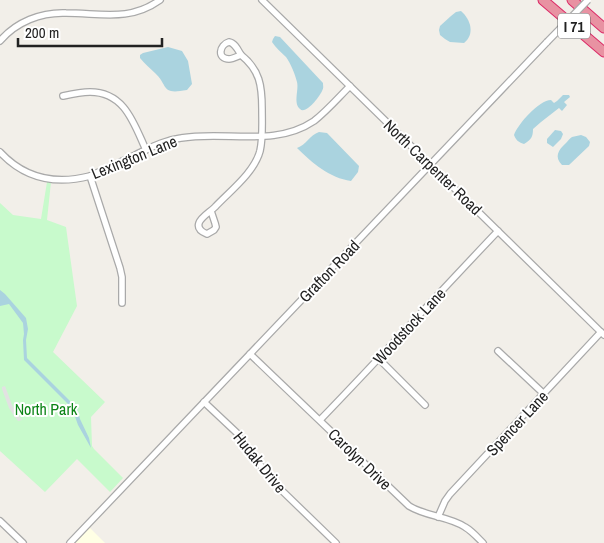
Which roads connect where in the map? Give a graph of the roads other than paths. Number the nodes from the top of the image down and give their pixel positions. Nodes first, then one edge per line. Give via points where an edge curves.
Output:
1 (160, 0) edge
2 (262, 0) edge
3 (543, 0) edge
4 (572, 0) edge
5 (588, 0) edge
6 (604, 28) edge
7 (2, 34) edge
8 (0, 41) edge
9 (604, 52) edge
10 (241, 55) dead end
11 (350, 86) junction
12 (63, 96) dead end
13 (261, 136) junction
14 (146, 150) junction
15 (0, 152) edge
16 (430, 165) junction
17 (90, 176) junction
18 (211, 211) dead end
19 (498, 231) junction
20 (122, 303) dead end
21 (603, 333) edge
22 (498, 351) dead end
23 (250, 354) junction
24 (379, 359) junction
25 (544, 394) junction
26 (204, 402) junction
27 (425, 405) dead end
28 (320, 420) junction
29 (438, 517) junction
30 (0, 521) edge
31 (24, 543) edge
32 (70, 543) edge
33 (336, 543) edge
34 (484, 543) edge

1 - 7 street via 141,11 111,16 47,14
2 - 11 street, North Carpenter Road
3 - 9 highway, I 71
4 - 6 highway, I 71
5 - 16 street, Grafton Road, bridge
7 - 8 street
10 - 13 street via 257,73 261,84
11 - 13 street, Lexington Lane via 304,127 281,135
11 - 16 street, North Carpenter Road
12 - 14 street via 91,92 114,99 128,112
13 - 14 street, Lexington Lane via 189,136 168,140
13 - 18 street via 253,166
14 - 17 street, Lexington Lane
15 - 17 street, Lexington Lane via 28,173 49,179 59,181
16 - 19 street, North Carpenter Road
16 - 23 street, Grafton Road
17 - 20 street via 120,268
19 - 21 street, North Carpenter Road
19 - 24 street, Woodstock Lane
21 - 25 street, Spencer Lane
22 - 25 street
23 - 26 street, Grafton Road
23 - 28 street, Carolyn Drive
24 - 27 street
24 - 28 street, Woodstock Lane
25 - 29 street, Spencer Lane via 450,494
26 - 32 street, Grafton Road
26 - 33 street, Hudak Drive via 237,433 271,480
28 - 29 street, Carolyn Drive via 409,506
29 - 34 street, Carolyn Drive via 465,526
30 - 31 street

